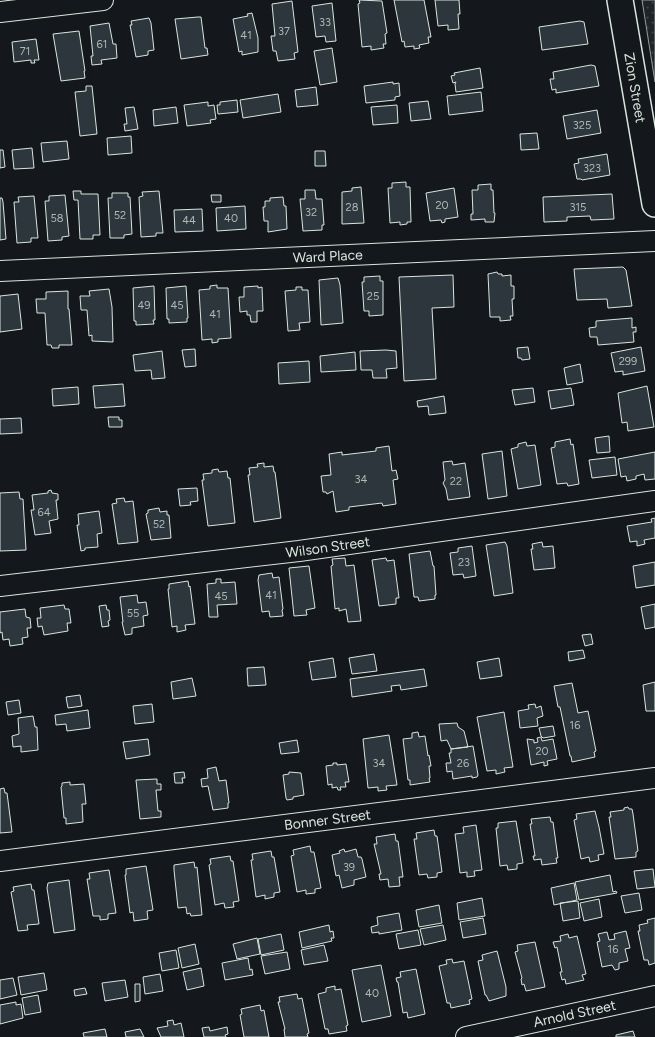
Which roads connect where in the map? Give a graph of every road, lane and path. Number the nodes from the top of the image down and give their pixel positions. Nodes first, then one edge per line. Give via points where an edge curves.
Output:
1 (103, 0) edge
2 (620, 0) edge
3 (0, 12) edge
4 (655, 204) edge
5 (655, 241) edge
6 (0, 271) edge
7 (655, 501) edge
8 (0, 586) edge
9 (655, 778) edge
10 (0, 861) edge
11 (655, 996) edge
12 (466, 1037) edge

1 - 3 street
2 - 4 main road, Zion Street
5 - 6 street, Ward Place
7 - 8 street, Wilson Street via 300,551
9 - 10 street, Bonner Street
11 - 12 street, Arnold Street

